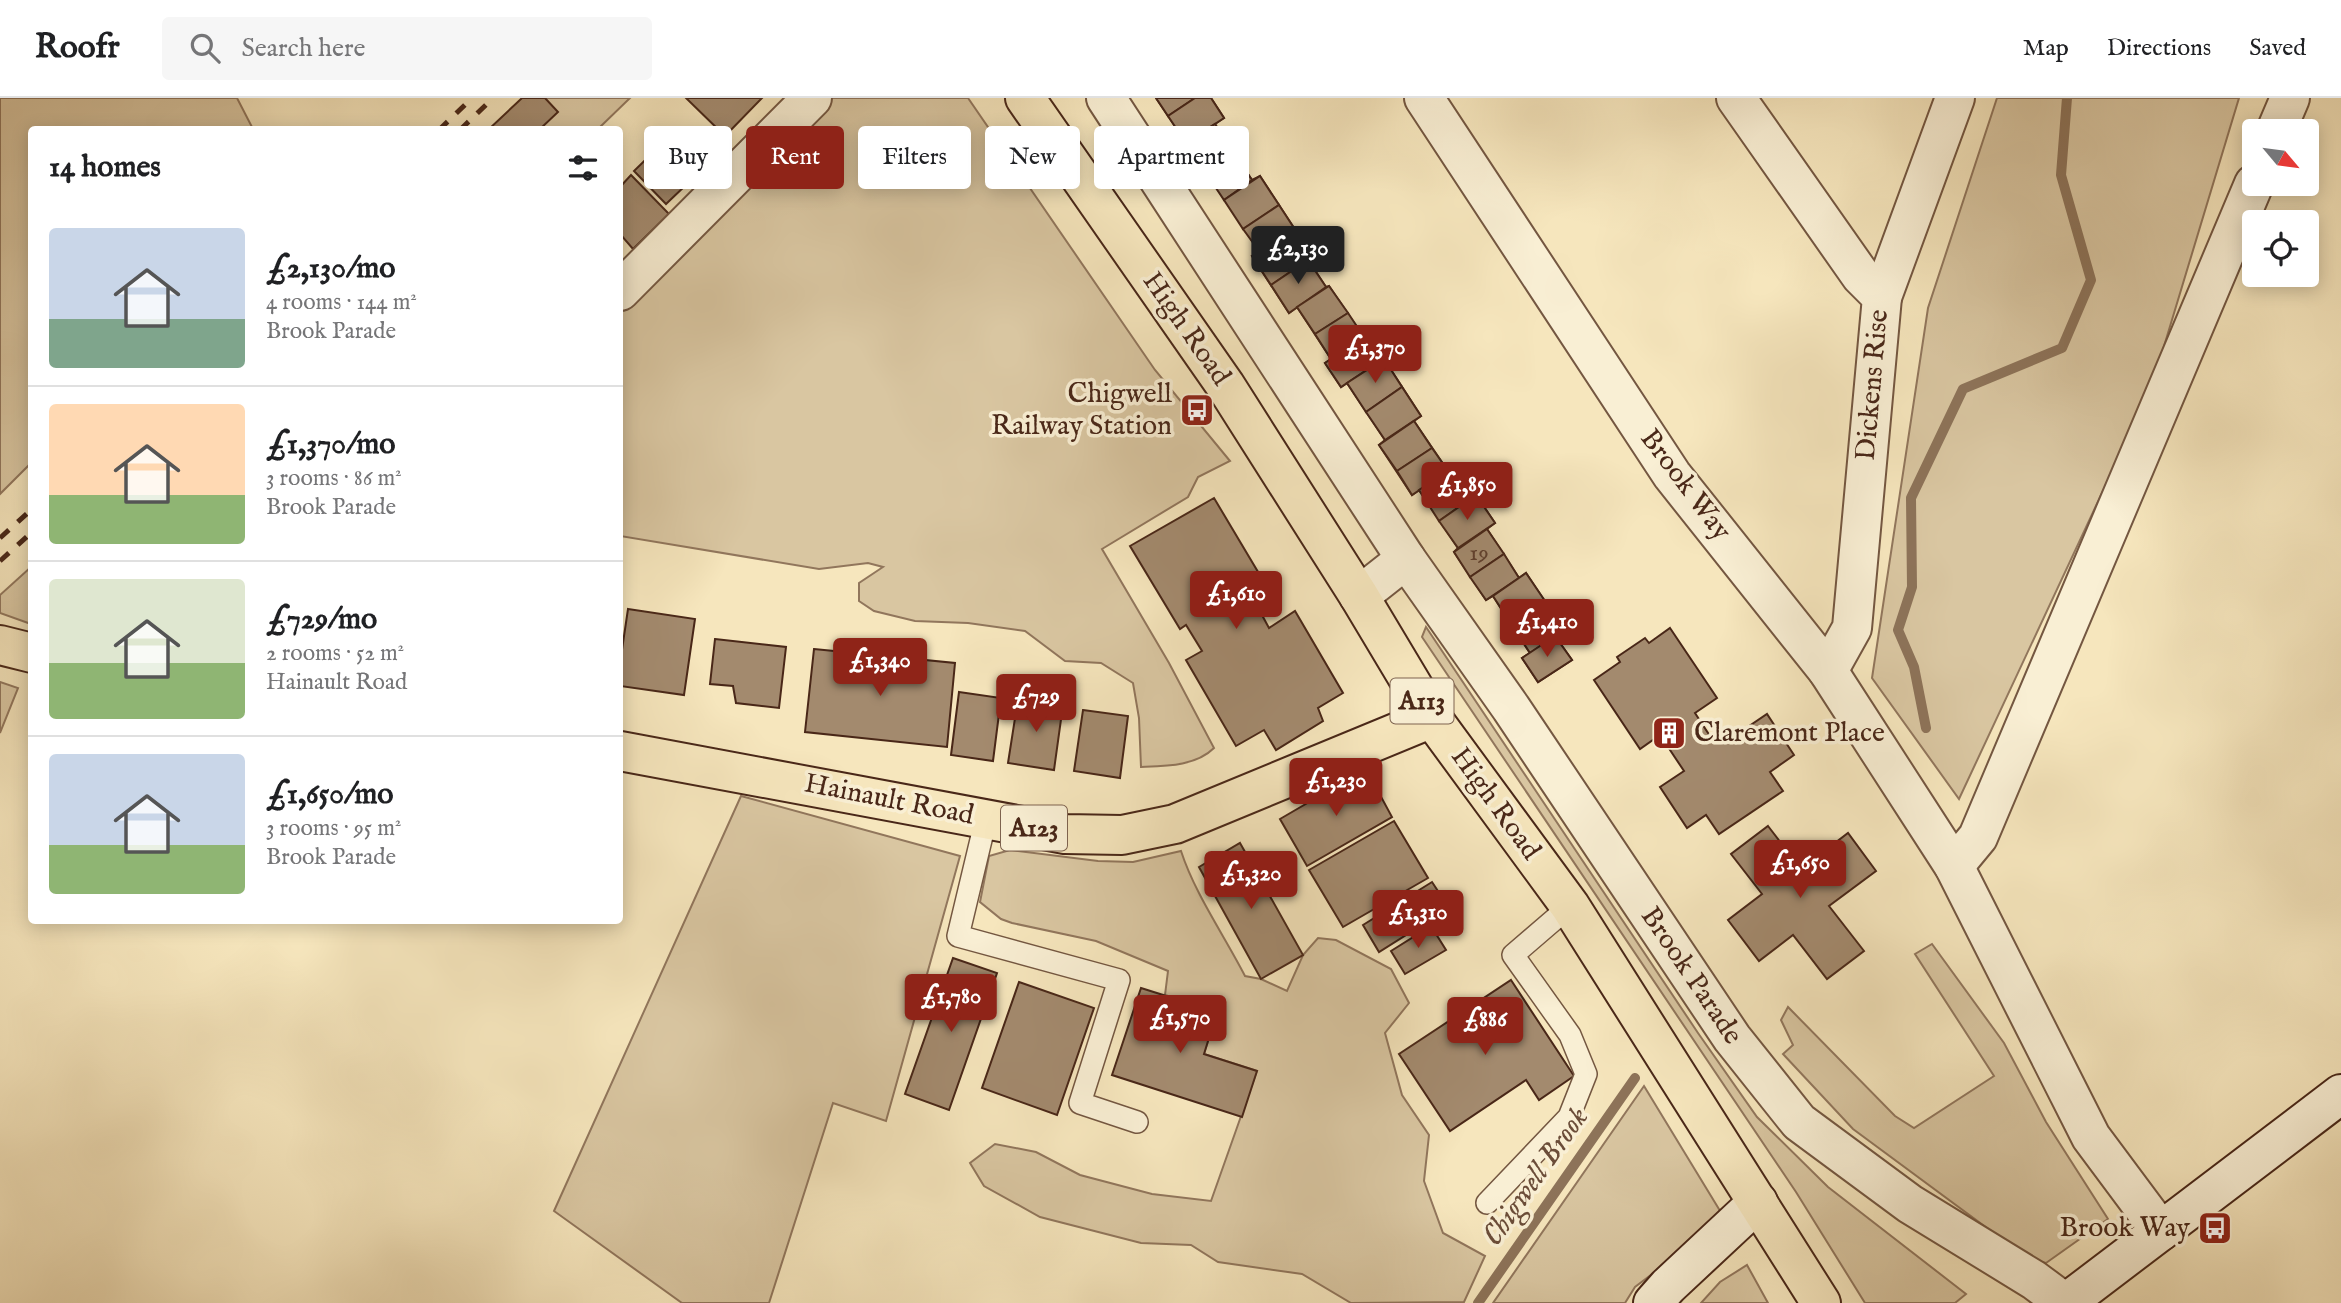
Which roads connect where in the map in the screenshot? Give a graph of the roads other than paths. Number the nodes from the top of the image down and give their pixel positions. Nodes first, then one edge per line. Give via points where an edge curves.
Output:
1 (812, 98) edge
2 (1106, 98) edge
3 (1424, 98) edge
4 (1736, 98) edge
5 (1955, 98) edge
6 (2290, 98) edge
7 (1035, 102) edge
8 (2281, 119) edge
9 (2249, 196) edge
10 (623, 287) edge
11 (1882, 297) junction
12 (1406, 559) junction
13 (1359, 596) junction
14 (0, 645) edge
15 (28, 652) edge
16 (1828, 671) junction
17 (1432, 719) junction
18 (623, 752) edge
19 (986, 819) junction
20 (1954, 866) junction
21 (1570, 906) junction
22 (2341, 1094) edge
23 (1137, 1122) dead end
24 (1758, 1202) junction
25 (1487, 1203) dead end
26 (2161, 1231) junction
27 (1653, 1303) edge
28 (1821, 1303) edge
29 (2066, 1303) edge

1 - 10 street
2 - 12 street, Brook Parade
3 - 16 street, Brook Way via 1672,475
4 - 11 street, Dickens Rise via 1861,276
5 - 11 street
6 - 8 street
7 - 13 main road, High Road / A113 via 1225,385
9 - 20 street via 1978,837
11 - 16 street, Dickens Rise via 1852,628
12 - 13 street
12 - 29 street, Brook Parade via 1732,1038 1799,1122 1910,1204
13 - 17 main road, High Road / A113
14 - 15 main road
16 - 20 street, Brook Way
17 - 19 main road, Hainault Road / A123 via 1175,824 1122,835 1065,834
17 - 21 main road, High Road / A113
18 - 19 main road, Hainault Road / A123
19 - 23 lane via 958,936 1119,980 1080,1103
20 - 26 street, Brook Way via 2091,1137
21 - 24 main road, High Road / A113
21 - 25 lane via 1513,955 1570,1035 1586,1074 1569,1117
22 - 26 street
24 - 27 street
24 - 28 main road, High Road / A113
26 - 29 street

